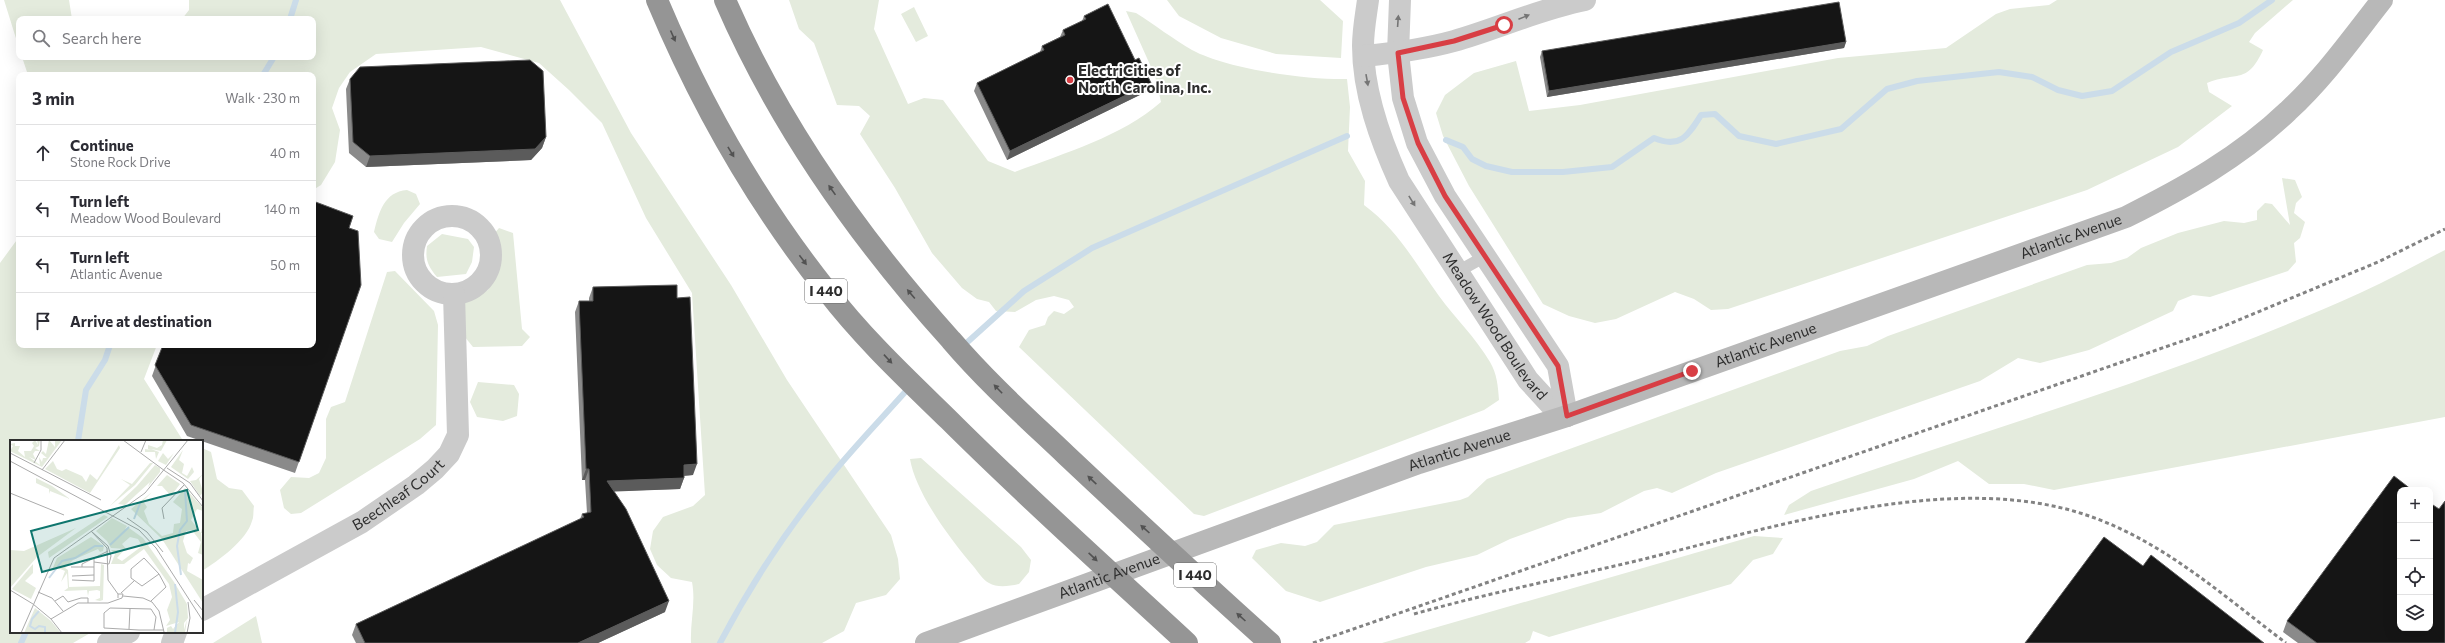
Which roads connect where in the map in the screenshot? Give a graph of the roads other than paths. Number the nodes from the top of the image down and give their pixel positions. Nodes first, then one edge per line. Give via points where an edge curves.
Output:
1 (657, 0) edge
2 (725, 0) edge
3 (1368, 0) edge
4 (1400, 0) edge
5 (1585, 0) edge
6 (2382, 0) edge
7 (1398, 53) junction
8 (1364, 56) junction
9 (1484, 257) junction
10 (1457, 272) junction
11 (454, 294) dead end
12 (1567, 416) junction
13 (203, 609) edge
14 (127, 633) edge
15 (176, 633) edge
16 (108, 643) edge
17 (172, 643) edge
18 (926, 643) edge
19 (1187, 643) edge
20 (1270, 643) edge

1 -> 19 highway, I 440 via 693,83 727,146 785,237 828,293 902,374 1064,530
20 -> 2 highway, I 440 via 1020,412 952,342 880,254 819,170 780,110
3 - 8 street, Meadow Wood Boulevard
7 -> 4 street, Meadow Wood Boulevard
7 -> 5 street via 1454,41 1525,16
6 - 12 main road, Atlantic Avenue via 2326,71 2282,117 2219,166 2158,201 2126,217 2061,242
7 - 8 street
7 - 9 street, Meadow Wood Boulevard via 1403,98 1418,143 1445,196
8 -> 10 street, Meadow Wood Boulevard via 1375,117 1384,148 1399,181
9 - 10 lane
9 - 12 street, Meadow Wood Boulevard via 1558,366
10 - 12 street, Meadow Wood Boulevard via 1528,380 1550,404
11 - 13 street, Beechleaf Court via 458,435 449,454 416,485 362,522
12 - 18 main road, Atlantic Avenue via 1419,463
14 - 16 street
15 - 17 street

